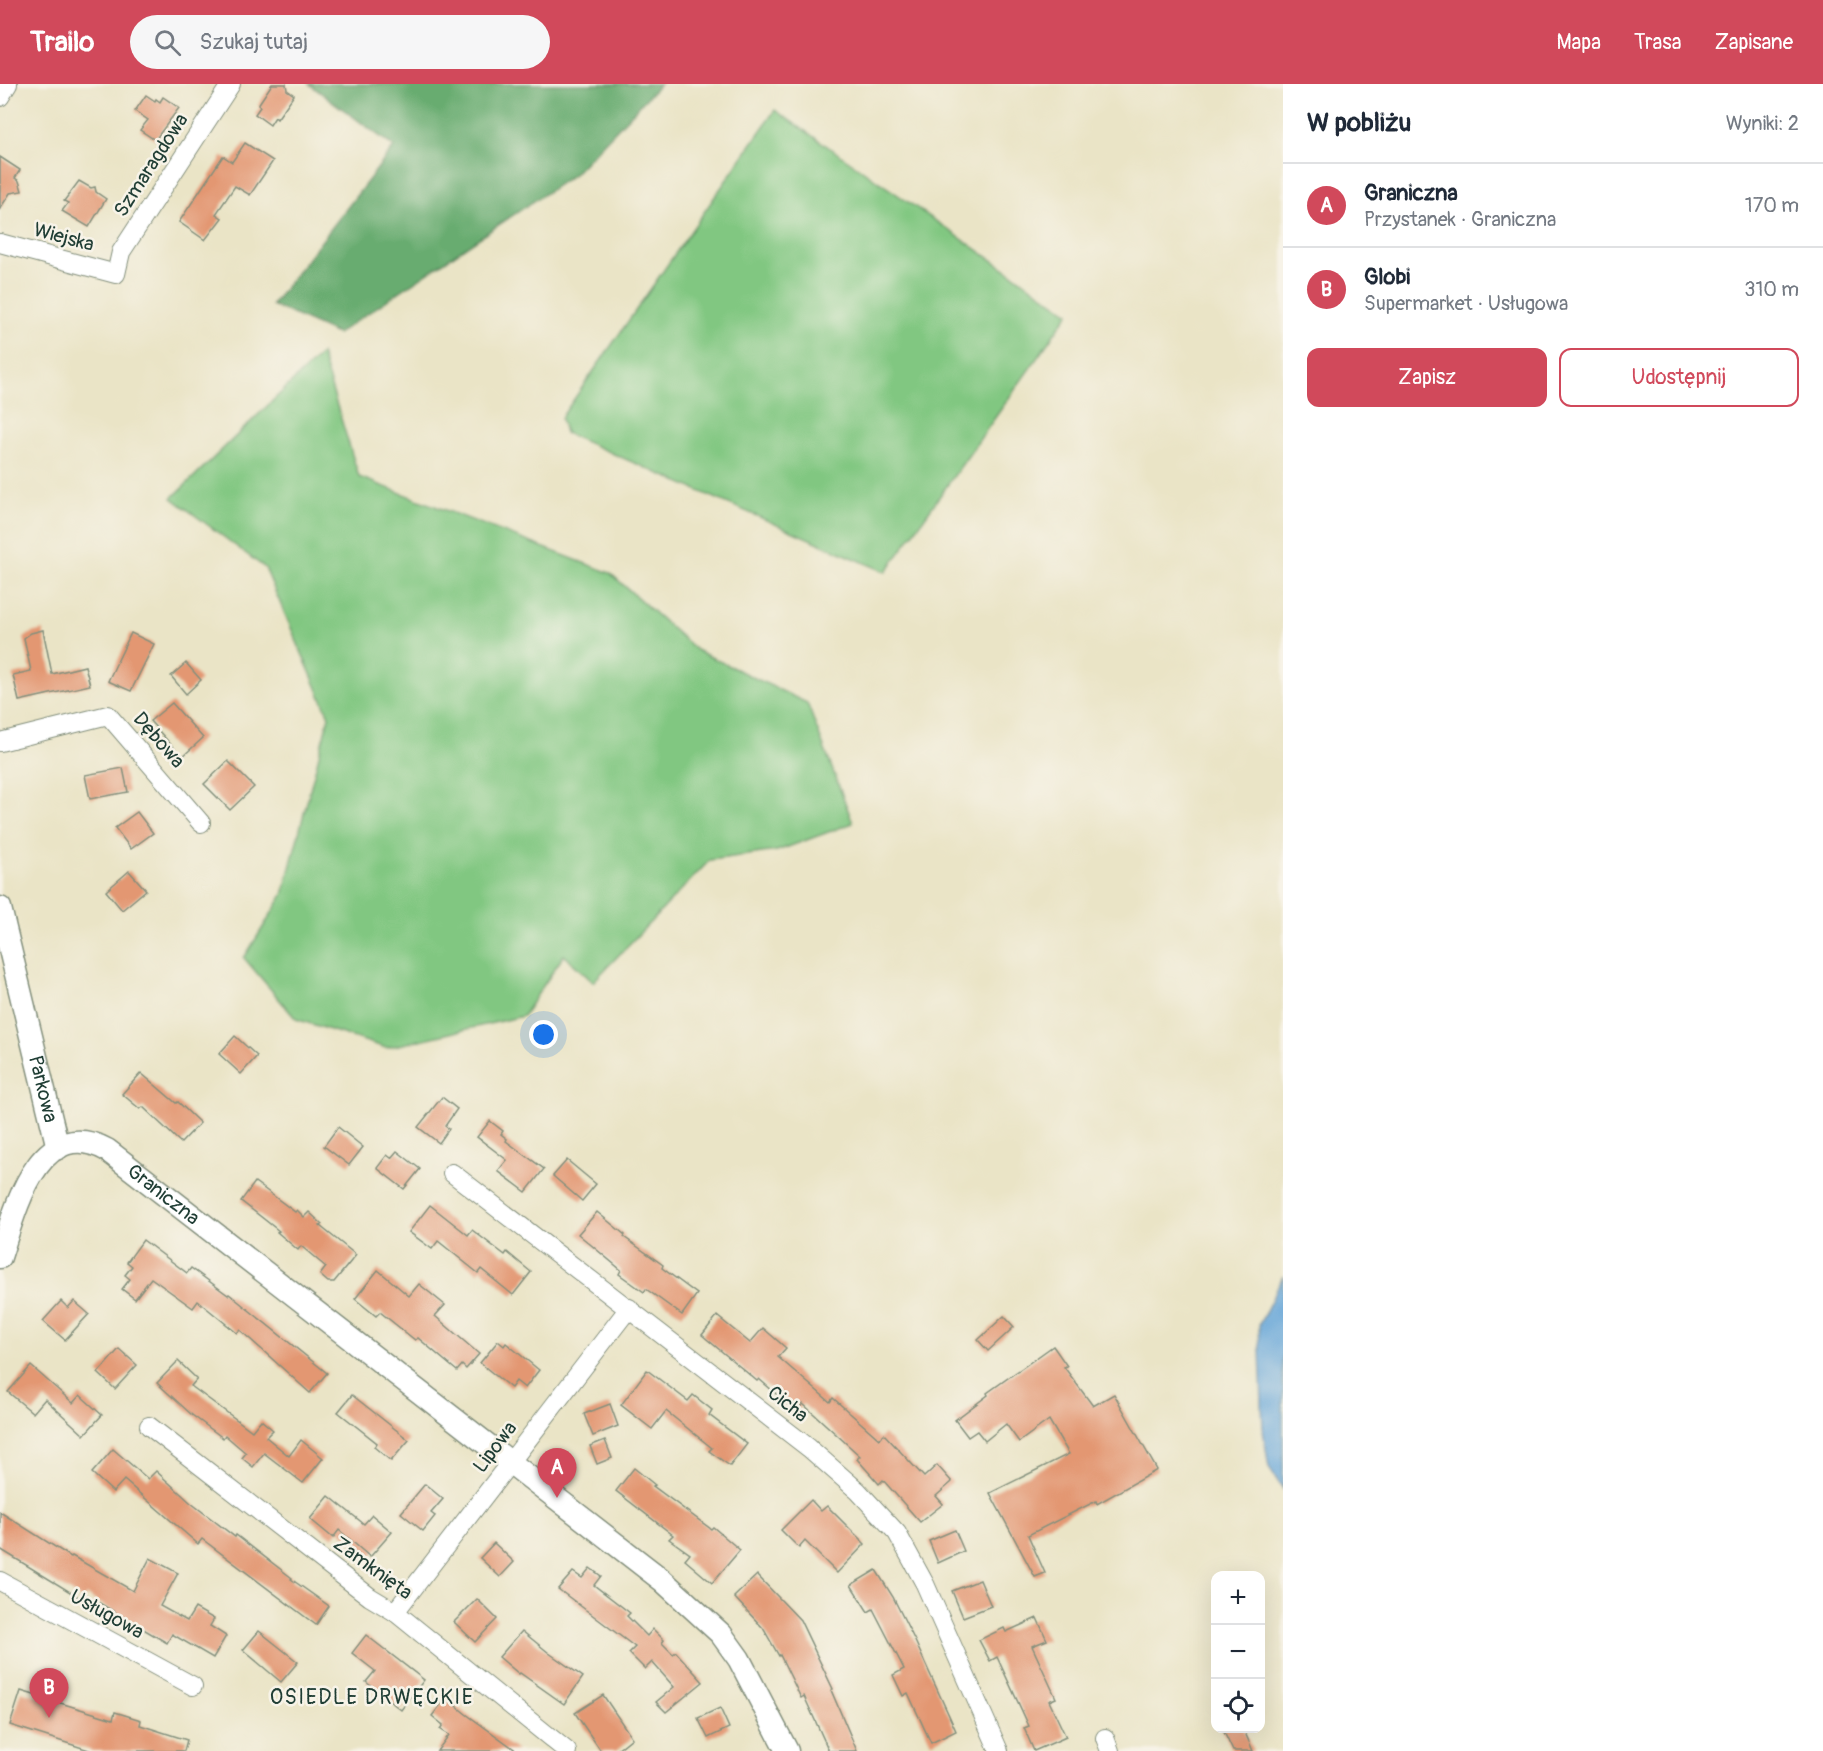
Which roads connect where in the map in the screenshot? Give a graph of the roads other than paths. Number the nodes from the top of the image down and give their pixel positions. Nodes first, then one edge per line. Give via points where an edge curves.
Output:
1 (8, 84) edge
2 (231, 84) edge
3 (0, 97) edge
4 (0, 243) edge
5 (116, 274) joint
6 (0, 742) edge
7 (201, 823) dead end
8 (0, 908) edge
9 (58, 1148) junction
10 (452, 1173) dead end
11 (0, 1257) edge
12 (629, 1308) junction
13 (149, 1426) dead end
14 (512, 1463) junction
15 (0, 1581) edge
16 (395, 1612) junction
17 (193, 1686) dead end
18 (567, 1751) edge
19 (787, 1751) edge
20 (999, 1751) edge

1 - 3 street
2 - 5 street, Szmaragdowa via 121,252
4 - 5 street, Wiejska
6 - 7 street, Dębowa via 108,715
8 - 9 street, Parkowa
9 - 11 street, Parkowa via 27,1180
9 - 14 street, Graniczna via 78,1141 107,1150
10 - 12 street, Cicha
12 - 14 street, Lipowa
12 - 20 street, Cicha via 809,1448 858,1491 897,1533 925,1584
13 - 16 street, Zamknięta via 370,1597
14 - 16 street, Lipowa
14 - 19 street, Graniczna via 662,1580 721,1634 750,1677
15 - 17 street, Usługowa
16 - 18 street, Zamknięta

